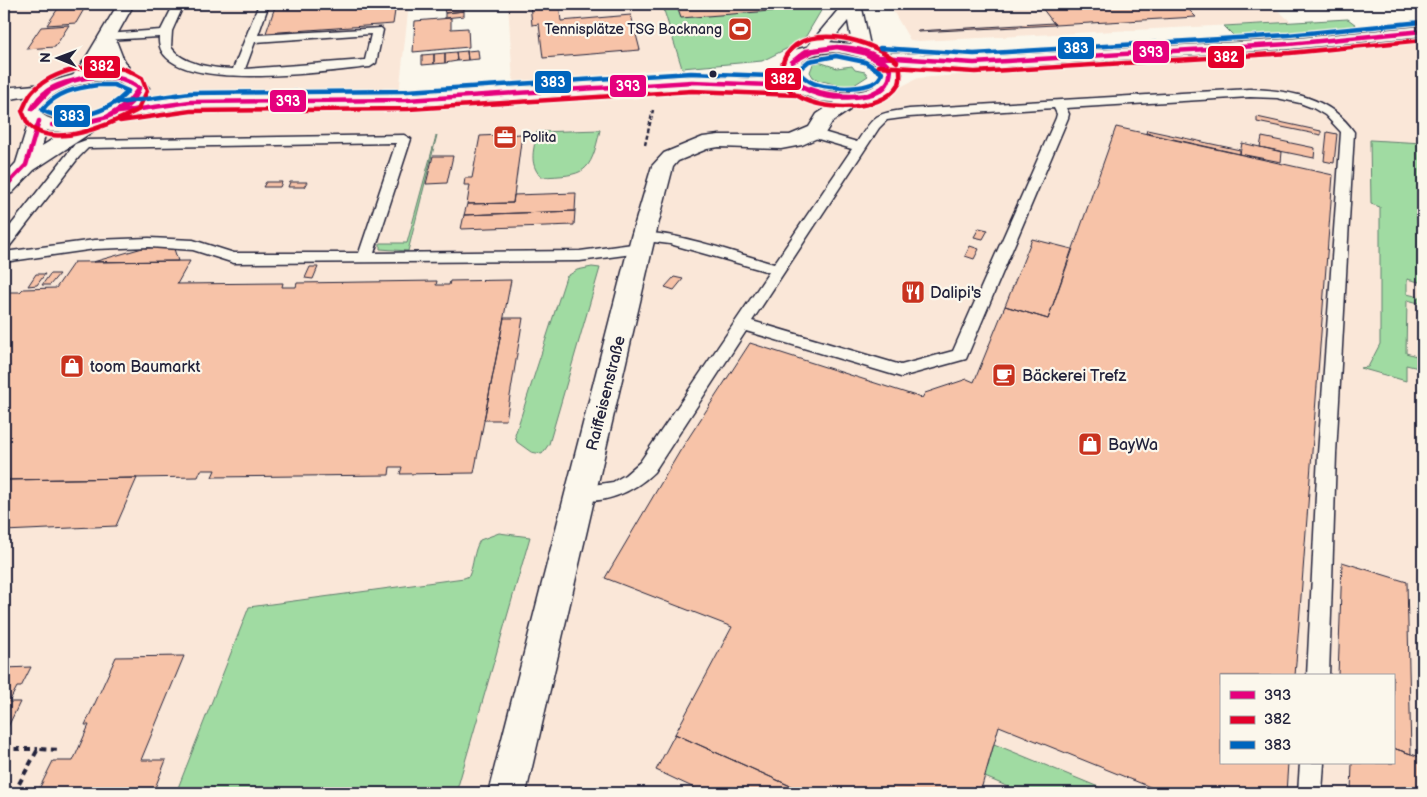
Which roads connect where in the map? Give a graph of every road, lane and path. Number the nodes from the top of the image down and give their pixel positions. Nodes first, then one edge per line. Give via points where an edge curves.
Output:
1 (126, 4) edge
2 (179, 4) edge
3 (264, 4) edge
4 (853, 4) edge
5 (1423, 31) edge
6 (165, 33) junction
7 (106, 37) junction
8 (251, 39) junction
9 (815, 49) junction
10 (871, 54) junction
11 (790, 63) junction
12 (974, 63) junction
13 (238, 73) junction
14 (80, 78) junction
15 (890, 81) junction
16 (692, 82) junction
17 (132, 83) junction
18 (654, 84) junction
19 (56, 86) junction
20 (804, 89) junction
21 (4, 94) edge
22 (856, 98) junction
23 (190, 102) junction
24 (4, 104) edge
25 (1058, 105) junction
26 (119, 112) junction
27 (35, 116) junction
28 (94, 122) junction
29 (818, 126) junction
30 (860, 146) junction
31 (644, 148) dead end
32 (26, 165) junction
33 (4, 188) edge
34 (642, 243) junction
35 (4, 244) edge
36 (4, 256) edge
37 (365, 257) junction
38 (778, 270) junction
39 (743, 324) junction
40 (580, 493) junction
41 (1318, 674) edge
42 (4, 749) edge
43 (38, 749) junction
44 (60, 750) dead end
45 (1312, 764) edge
46 (14, 793) edge
47 (507, 793) edge
48 (1310, 793) edge

1 - 7 street
2 - 6 lane
3 - 8 lane
4 - 9 street
4 - 10 street
5 - 12 street via 1289,44
6 - 7 lane
6 - 13 lane via 165,46 171,55 189,64
7 - 14 street
7 - 17 street via 112,56
8 - 13 lane
8 - 13 lane via 377,30 370,64
9 - 10 street via 835,47
9 - 11 street
10 - 12 street
10 - 15 street via 891,68
11 - 16 street
11 - 20 street via 788,73
12 - 15 street
14 - 17 street via 97,76
14 - 19 street
15 - 22 street via 880,90
16 - 18 street
16 - 20 street
17 - 23 street
17 - 26 street via 138,96
18 - 23 street via 407,100
18 - 31 path via 653,114
19 - 21 street
19 - 27 street via 38,98
20 - 22 street via 827,97
20 - 29 street
22 - 29 street, Raiffeisenstraße
23 - 26 street
24 - 27 street
25 - 30 lane via 890,116 878,121
25 - 39 lane via 1062,118 960,355 901,371
25 - 41 lane via 1268,93 1319,105 1348,132 1327,454
26 - 28 street
27 - 28 street via 62,126
27 - 32 street
28 - 32 street
29 - 30 lane
29 - 34 street, Raiffeisenstraße via 795,141 703,143 671,157 663,166
30 - 38 lane
32 - 33 street
34 - 37 lane via 580,256
34 - 38 lane via 671,240
34 - 40 street, Raiffeisenstraße
35 - 37 lane via 74,154 86,144 404,140
36 - 37 lane via 84,246 154,244 202,246 234,258
38 - 39 lane
39 - 40 lane via 635,480 604,492
40 - 47 street, Raiffeisenstraße
42 - 43 path
43 - 44 path
43 - 46 path
45 - 48 lane

